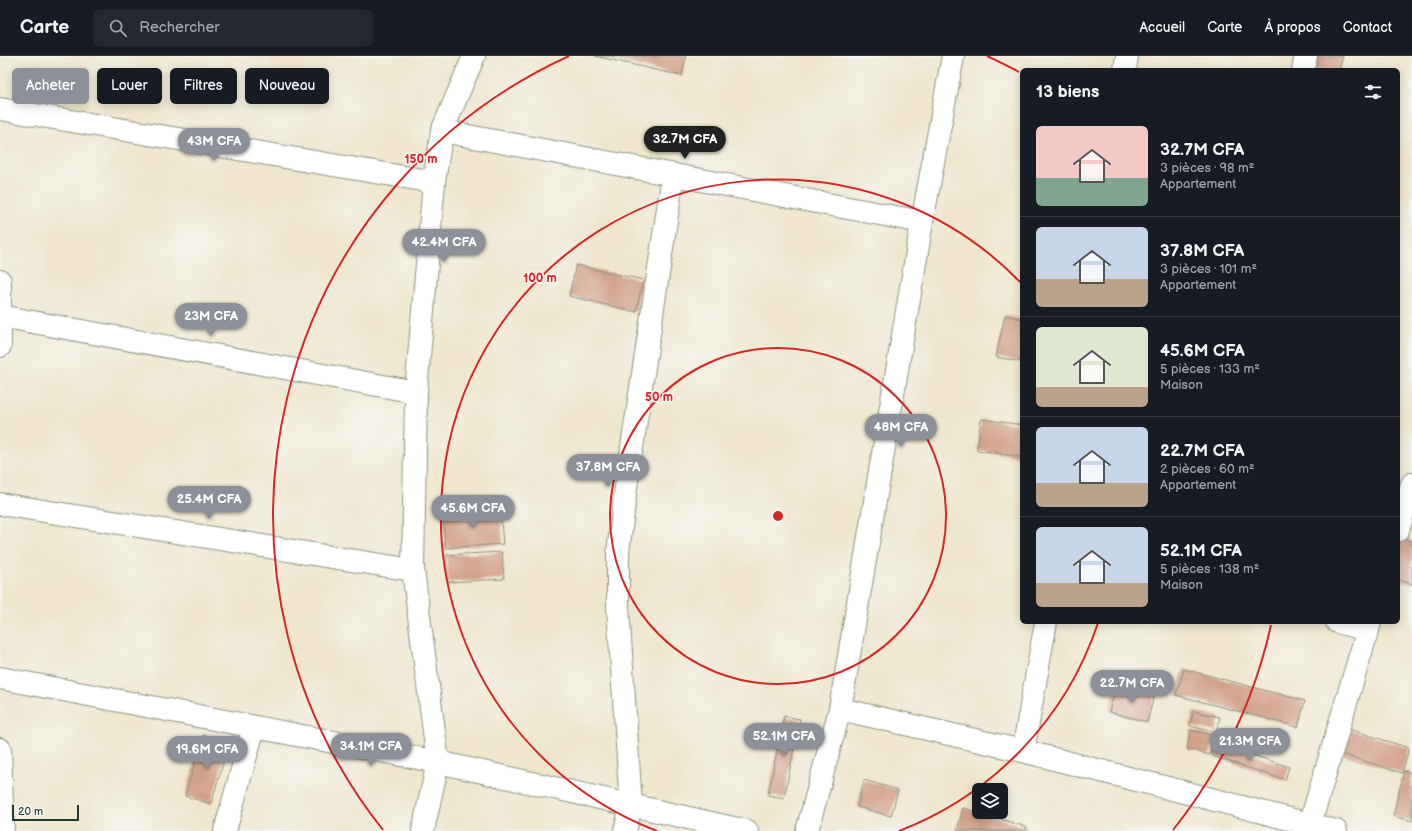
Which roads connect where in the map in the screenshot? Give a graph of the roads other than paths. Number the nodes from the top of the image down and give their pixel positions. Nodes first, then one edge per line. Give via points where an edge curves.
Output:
1 (474, 56) edge
2 (953, 56) edge
3 (1127, 56) edge
4 (1306, 56) edge
5 (1125, 68) edge
6 (1303, 68) edge
7 (0, 109) edge
8 (442, 131) junction
9 (674, 175) junction
10 (434, 182) junction
11 (922, 222) junction
12 (0, 281) edge
13 (1, 316) edge
14 (0, 346) edge
15 (416, 392) junction
16 (1412, 484) edge
17 (0, 504) edge
18 (1400, 523) edge
19 (413, 570) junction
20 (1046, 624) edge
21 (1353, 624) edge
22 (1369, 626) edge
23 (0, 678) edge
24 (840, 709) junction
25 (254, 727) junction
26 (0, 748) edge
27 (1023, 750) junction
28 (438, 762) junction
29 (631, 806) junction
30 (1310, 824) junction
31 (3, 831) edge
32 (225, 831) edge
33 (423, 831) edge
34 (625, 831) edge
35 (747, 831) edge
36 (807, 831) edge
37 (1336, 831) edge

1 - 8 street
2 - 11 street
3 - 5 street
4 - 6 street
7 - 10 street
8 - 9 street
8 - 10 street
9 - 11 street
9 - 29 street via 618,553 618,607
10 - 15 street
11 - 24 street
12 - 13 street
13 - 14 street
13 - 15 street
15 - 19 street
16 - 18 street
17 - 19 street
19 - 28 street
20 - 27 street
21 - 22 street
22 - 30 street
23 - 25 street
24 - 27 street
24 - 36 street
25 - 28 street
25 - 32 street
26 - 31 street
27 - 30 street
28 - 29 street
28 - 33 street
29 - 34 street
29 - 35 street
30 - 37 street

